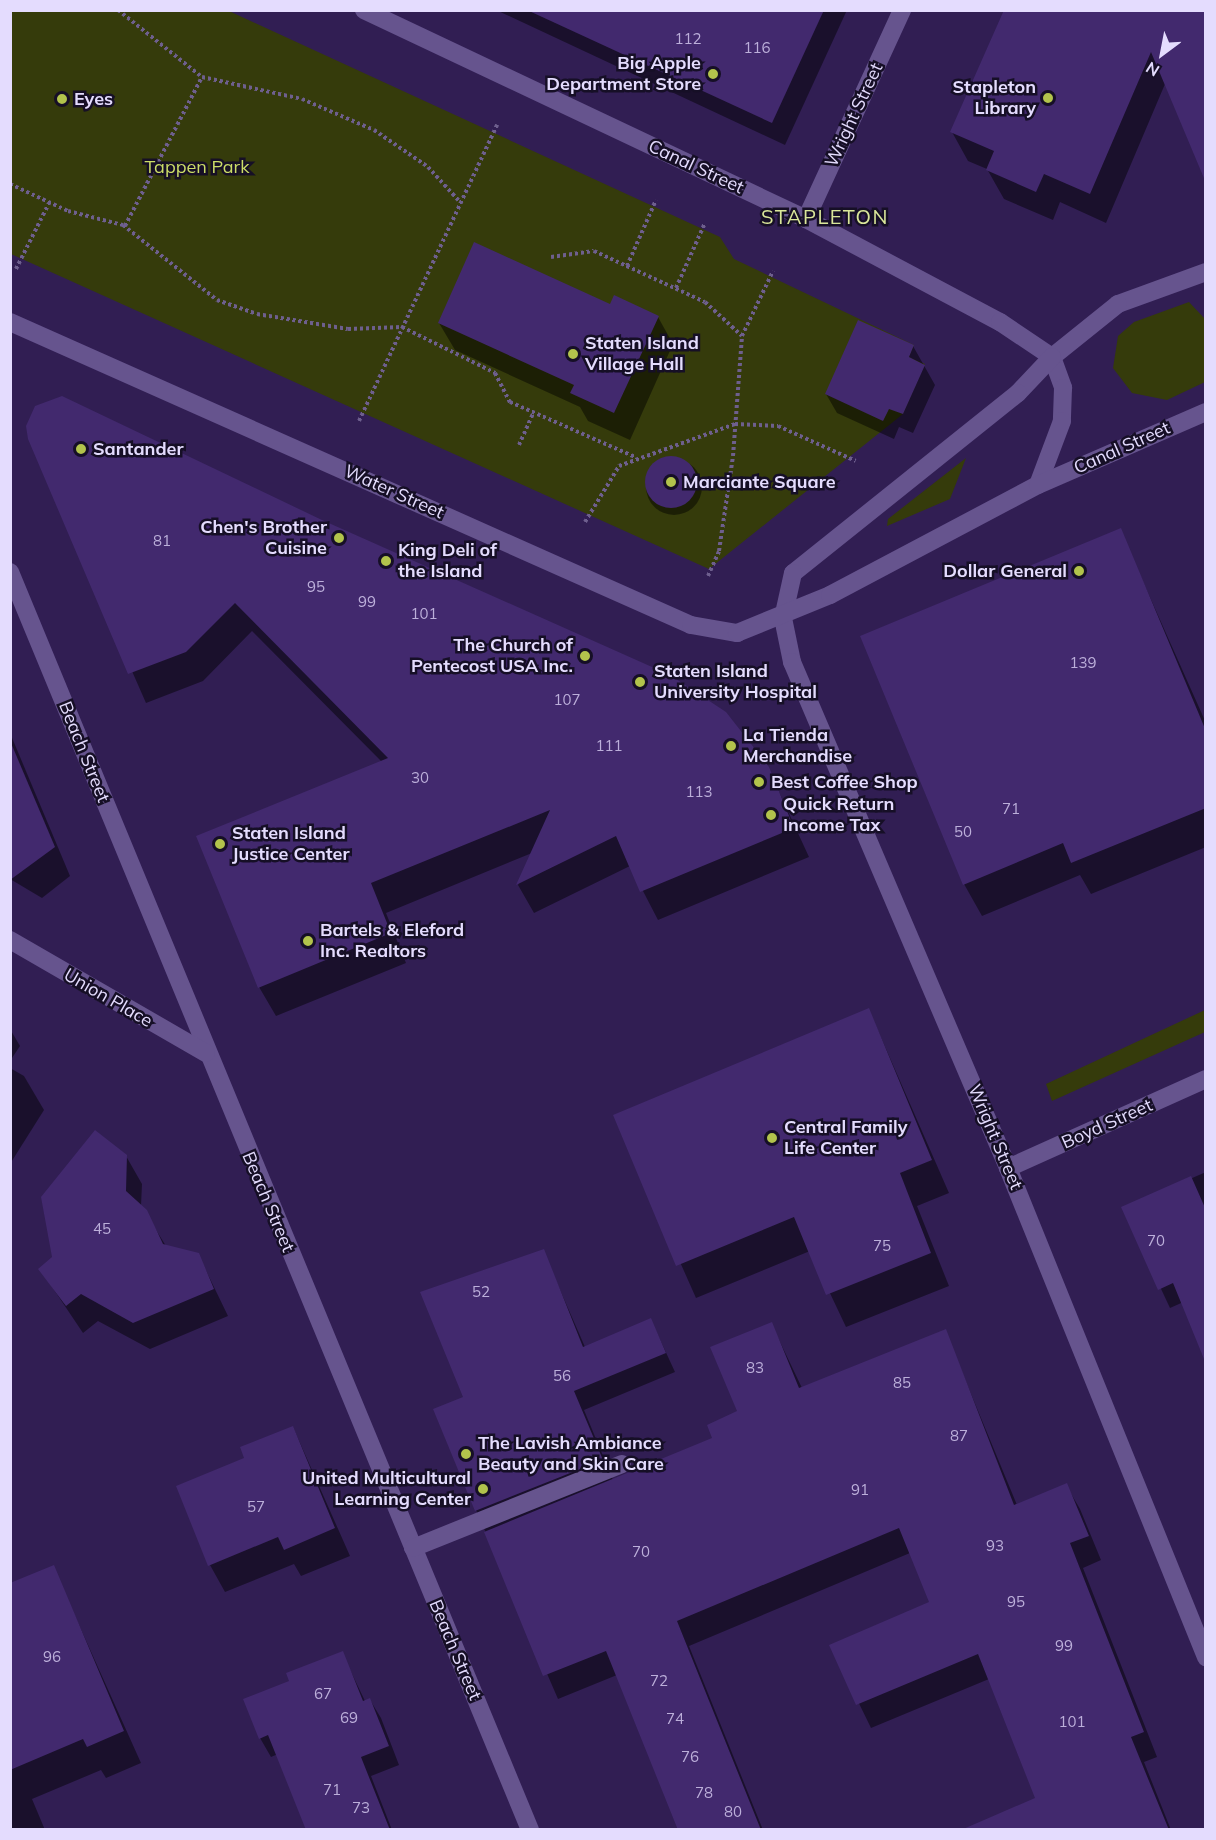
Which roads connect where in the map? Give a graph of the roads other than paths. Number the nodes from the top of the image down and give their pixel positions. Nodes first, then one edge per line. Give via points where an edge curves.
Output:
1 (364, 10) edge
2 (902, 10) edge
3 (806, 219) junction
4 (1206, 272) edge
5 (10, 322) edge
6 (1052, 357) junction
7 (1206, 412) edge
8 (1038, 485) junction
9 (10, 572) edge
10 (783, 618) junction
11 (10, 940) edge
12 (206, 1053) junction
13 (1206, 1079) edge
14 (1008, 1168) junction
15 (622, 1464) dead end
16 (413, 1548) junction
17 (1206, 1657) edge
18 (530, 1830) edge

1 - 3 street, Canal Street
2 - 3 street, Wright Street
3 - 6 street, Canal Street via 1000,322
4 - 6 street via 1118,304
5 - 10 street, Water Street via 691,625 737,633
6 - 8 street, Canal Street via 1063,388 1062,421
6 - 10 street via 1018,393 793,573
7 - 8 street, Canal Street
8 - 10 street, Canal Street
9 - 12 street, Beach Street
10 - 14 street, Wright Street via 792,662
11 - 12 street, Union Place
12 - 16 street, Beach Street
13 - 14 street, Boyd Street
14 - 17 street, Wright Street
15 - 16 street
16 - 18 street, Beach Street

